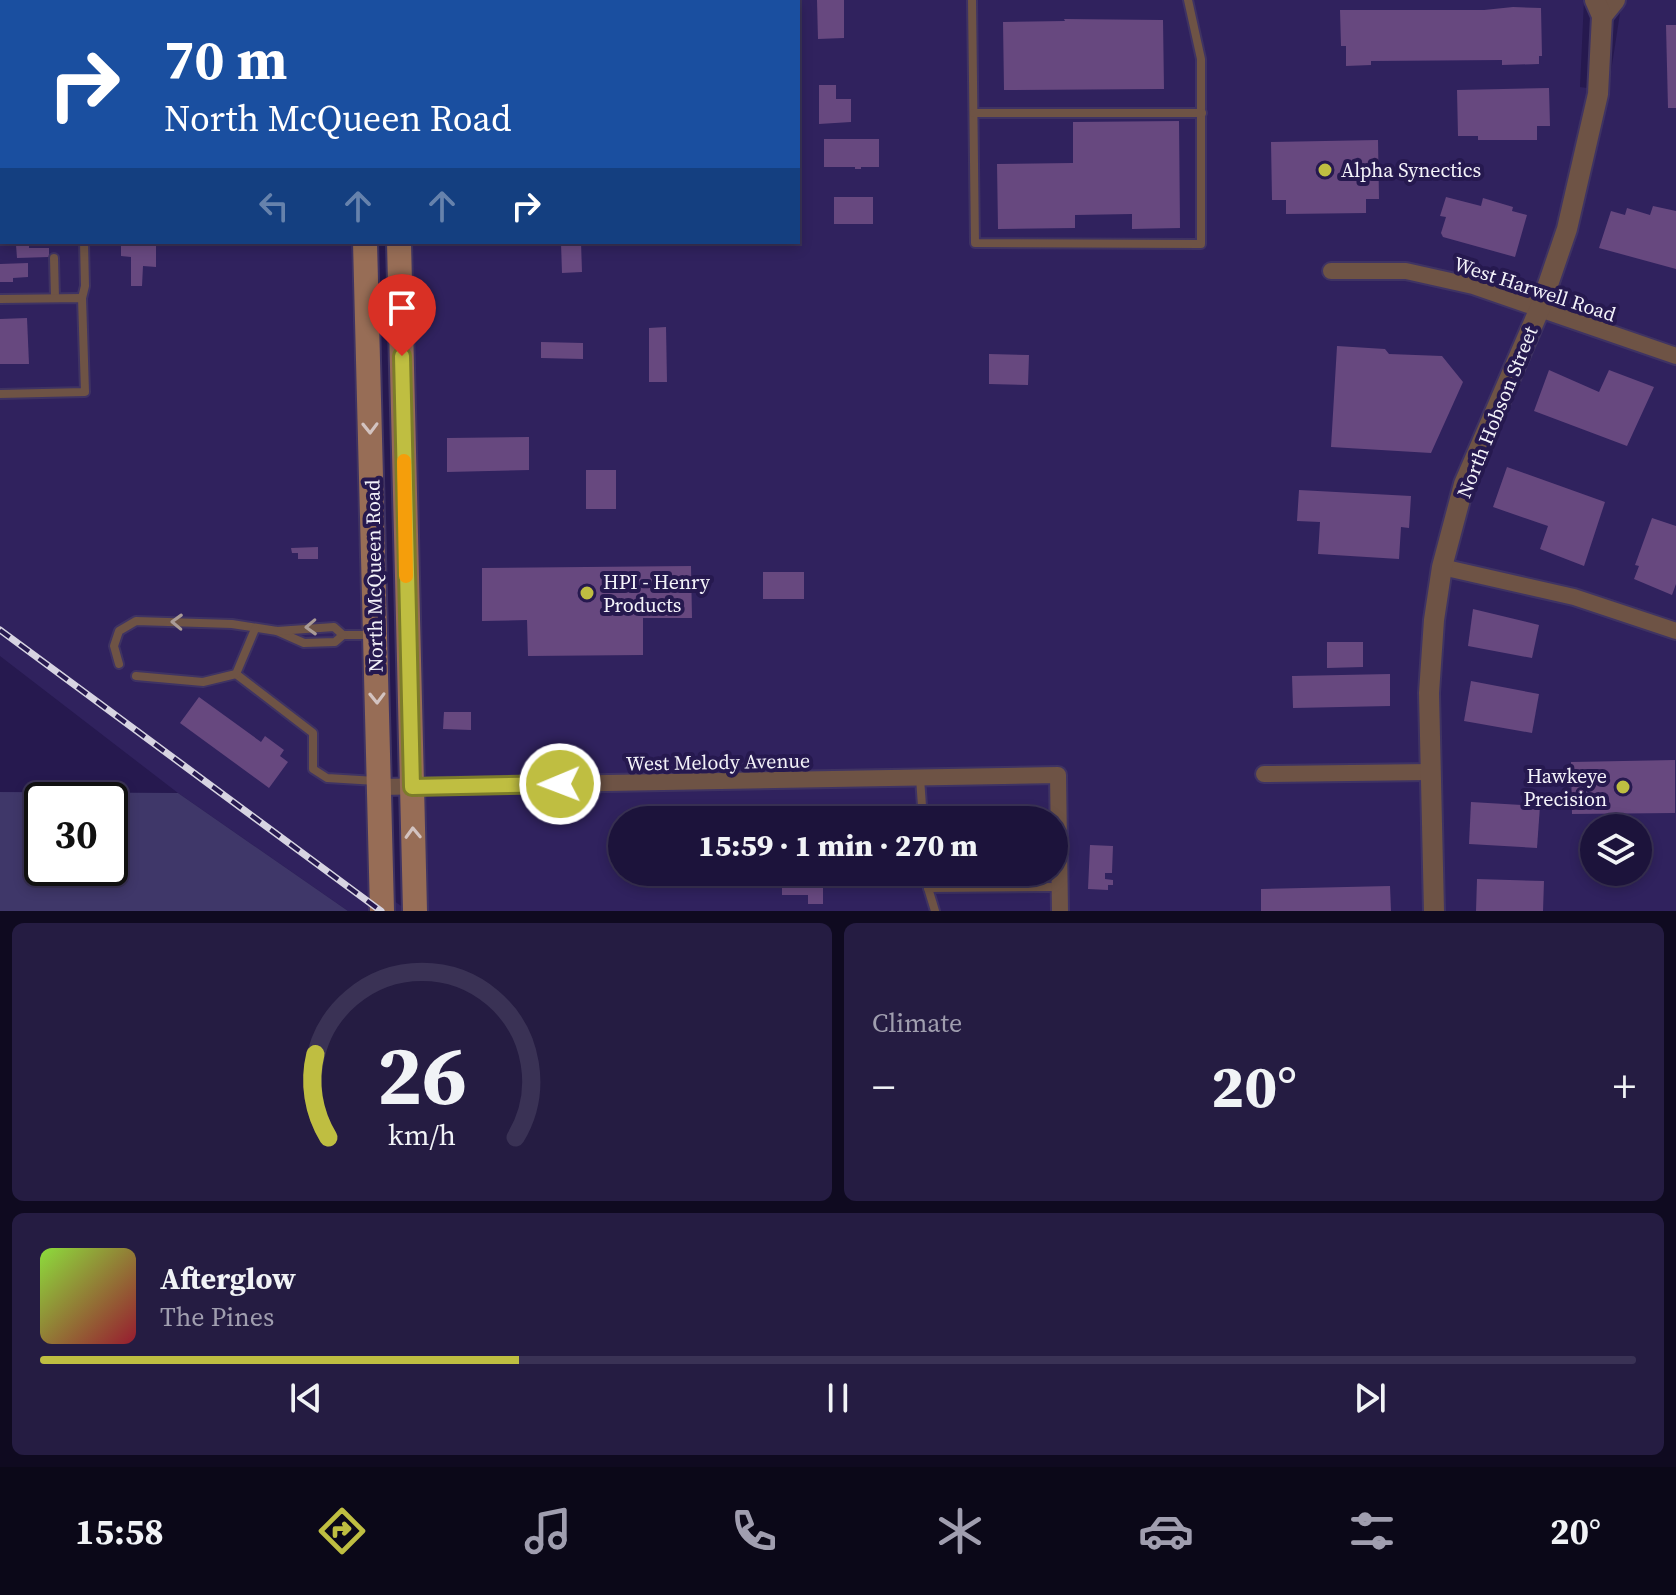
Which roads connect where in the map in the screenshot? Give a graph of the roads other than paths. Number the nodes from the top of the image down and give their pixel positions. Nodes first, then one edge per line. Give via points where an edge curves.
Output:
1 (972, 0) edge
2 (1188, 0) edge
3 (1604, 5) edge
4 (974, 113) junction
5 (1202, 113) junction
6 (84, 244) edge
7 (365, 244) edge
8 (399, 244) edge
9 (54, 258) dead end
10 (1331, 271) dead end
11 (55, 298) junction
12 (82, 298) junction
13 (0, 299) edge
14 (401, 299) junction
15 (367, 300) junction
16 (1540, 308) junction
17 (1676, 356) edge
18 (0, 394) edge
19 (1442, 567) junction
20 (255, 629) junction
21 (277, 631) junction
22 (1676, 631) edge
23 (343, 635) junction
24 (376, 635) junction
25 (119, 664) dead end
26 (236, 674) junction
27 (136, 676) dead end
28 (1431, 772) junction
29 (1264, 774) dead end
30 (920, 778) junction
31 (379, 784) junction
32 (412, 787) junction
33 (922, 806) edge
34 (1059, 887) junction
35 (928, 888) joint
36 (382, 911) edge
37 (415, 911) edge
38 (935, 911) edge
39 (1060, 911) edge
40 (1434, 911) edge

1 - 4 lane
2 - 5 lane via 1201,59
3 - 16 street, North Hobson Street via 1598,94 1587,147
4 - 5 lane
4 - 5 lane via 975,243 1201,244
6 - 12 lane
7 - 15 main road, North McQueen Road
8 - 14 main road, North McQueen Road
9 - 11 lane
10 - 16 street, West Harwell Road via 1406,271
11 - 12 lane
11 - 13 lane
12 - 18 lane via 85,392
14 - 15 main road
14 - 32 main road, North McQueen Road
15 -> 24 main road, North McQueen Road
16 - 17 street, West Harwell Road
16 - 19 street, North Hobson Street via 1464,484
19 - 22 street via 1574,597
19 - 28 street, North Hobson Street via 1429,693
20 - 21 lane
20 -> 25 lane via 136,621 119,631 114,646
20 - 26 lane
23 -> 21 lane via 334,627
21 - 23 lane via 304,643 335,642
23 - 24 lane
24 -> 31 main road, North McQueen Road
26 - 27 lane via 203,682
26 - 31 lane via 313,733 313,769 327,778
28 - 29 street
28 - 40 street, North Hobson Street
30 - 32 street, West Melody Avenue
30 - 33 lane
30 - 34 street, West Melody Avenue via 1058,775
31 - 32 street, West Melody Avenue
31 - 36 main road, North McQueen Road
37 -> 32 main road, North McQueen Road
34 - 35 lane
34 - 39 street
35 - 38 lane

